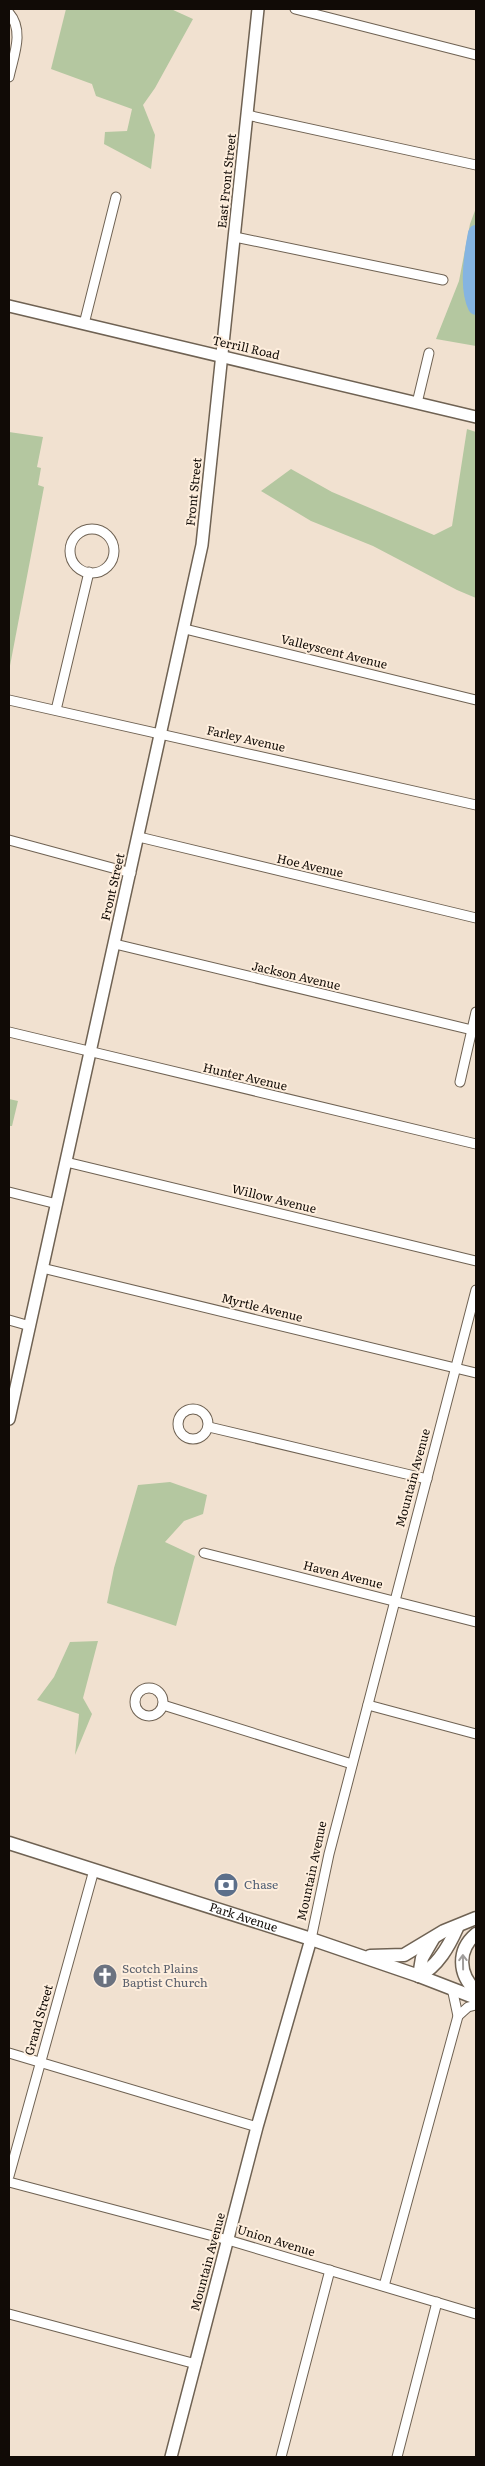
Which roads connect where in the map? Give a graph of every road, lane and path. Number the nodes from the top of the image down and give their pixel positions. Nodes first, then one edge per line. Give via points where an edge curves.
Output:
1 (258, 9) edge
2 (295, 9) edge
3 (9, 13) edge
4 (476, 55) edge
5 (9, 78) edge
6 (247, 116) junction
7 (476, 165) edge
8 (116, 197) dead end
9 (235, 237) junction
10 (443, 280) dead end
11 (9, 306) edge
12 (84, 324) junction
13 (429, 353) dead end
14 (222, 357) junction
15 (417, 403) junction
16 (476, 417) edge
17 (89, 572) junction
18 (185, 629) junction
19 (9, 700) edge
20 (476, 700) edge
21 (56, 710) junction
22 (162, 733) junction
23 (476, 805) edge
24 (139, 837) junction
25 (9, 840) edge
26 (131, 873) junction
27 (476, 918) edge
28 (115, 944) junction
29 (476, 1012) edge
30 (472, 1030) junction
31 (9, 1032) edge
32 (90, 1054) junction
33 (460, 1082) dead end
34 (476, 1144) edge
35 (66, 1162) junction
36 (9, 1192) edge
37 (57, 1204) junction
38 (476, 1261) edge
39 (42, 1268) junction
40 (476, 1290) edge
41 (9, 1320) edge
42 (30, 1326) junction
43 (456, 1368) junction
44 (476, 1373) edge
45 (9, 1419) edge
46 (209, 1427) dead end
47 (427, 1479) junction
48 (204, 1553) dead end
49 (395, 1600) junction
50 (476, 1622) edge
51 (163, 1705) dead end
52 (368, 1705) junction
53 (476, 1734) edge
54 (352, 1764) junction
55 (9, 1843) edge
56 (94, 1870) junction
57 (476, 1918) edge
58 (457, 1928) junction
59 (476, 1934) edge
60 (433, 1939) junction
61 (311, 1940) junction
62 (357, 1956) junction
63 (420, 1976) junction
64 (452, 1988) junction
65 (476, 1991) edge
66 (476, 1998) edge
67 (476, 2005) edge
68 (458, 2016) junction
69 (9, 2053) edge
70 (40, 2062) junction
71 (257, 2127) junction
72 (9, 2176) edge
73 (9, 2182) edge
74 (228, 2240) junction
75 (330, 2270) junction
76 (384, 2286) junction
77 (437, 2302) junction
78 (9, 2314) edge
79 (476, 2314) edge
80 (196, 2364) junction
81 (171, 2457) edge
82 (282, 2457) edge
83 (397, 2457) edge

1 - 6 street, East Front Street
2 - 4 street
3 - 5 street via 17,26 18,38
6 - 7 street
6 - 9 street, East Front Street
8 - 12 street
9 - 10 street
9 - 14 street, East Front Street
11 - 12 street, Terrill Road
12 - 14 street, Terrill Road
13 - 15 street
14 - 15 street, Terrill Road
14 - 18 street, Front Street via 202,546
15 - 16 street, Terrill Road
17 - 17 street via 107,567 113,557 110,538 99,530 80,533 72,544 72,559
17 - 21 street
18 - 20 street, Valleyscent Avenue
18 - 22 street, Front Street
19 - 21 street, Farley Avenue
21 - 22 street, Farley Avenue
22 - 23 street, Farley Avenue
22 - 24 street, Front Street
24 - 26 street, Front Street
24 - 27 street, Hoe Avenue
25 - 26 street
26 - 28 street, Front Street
28 - 30 street, Jackson Avenue
28 - 32 street, Front Street
29 - 30 street
30 - 33 street
31 - 32 street, Hunter Avenue
32 - 34 street, Hunter Avenue
32 - 35 street, Front Street
35 - 37 street, Front Street
35 - 38 street, Willow Avenue
36 - 37 street
37 - 39 street, Front Street
39 - 42 street, Front Street
39 - 43 street, Myrtle Avenue
40 - 43 street, Mountain Avenue
41 - 42 street
42 - 45 street, Front Street
43 - 44 street, Myrtle Avenue
43 - 47 street, Mountain Avenue
46 - 47 street
47 - 49 street, Mountain Avenue
48 - 49 street, Haven Avenue
49 - 50 street, Haven Avenue
49 - 52 street, Mountain Avenue
51 - 54 street
52 - 53 street
52 - 54 street, Mountain Avenue
54 - 61 street, Mountain Avenue
55 - 56 main road, Park Avenue
56 - 61 main road, Park Avenue
56 - 70 street, Grand Street
57 - 58 main road
58 - 60 main road via 444,1931
58 - 63 main road via 437,1962
65 -> 59 main road via 461,1966 464,1949
60 - 62 main road via 404,1954
60 - 63 main road via 422,1958
61 - 62 main road, Park Avenue
61 - 71 street, Mountain Avenue
62 - 63 main road, Park Avenue
63 - 64 main road, Park Avenue
64 - 66 main road, Park Avenue
64 - 68 street
67 - 68 street
68 - 76 street
69 - 70 street
70 - 71 street
70 - 72 street, Grand Street
71 - 74 street, Mountain Avenue
73 - 74 street, Union Avenue
74 - 75 street, Union Avenue
74 - 80 street, Mountain Avenue
75 - 76 street, Union Avenue
75 - 82 street
76 - 77 street, Union Avenue
77 - 79 street, Union Avenue
77 - 83 street
78 - 80 street
80 - 81 street, Mountain Avenue

